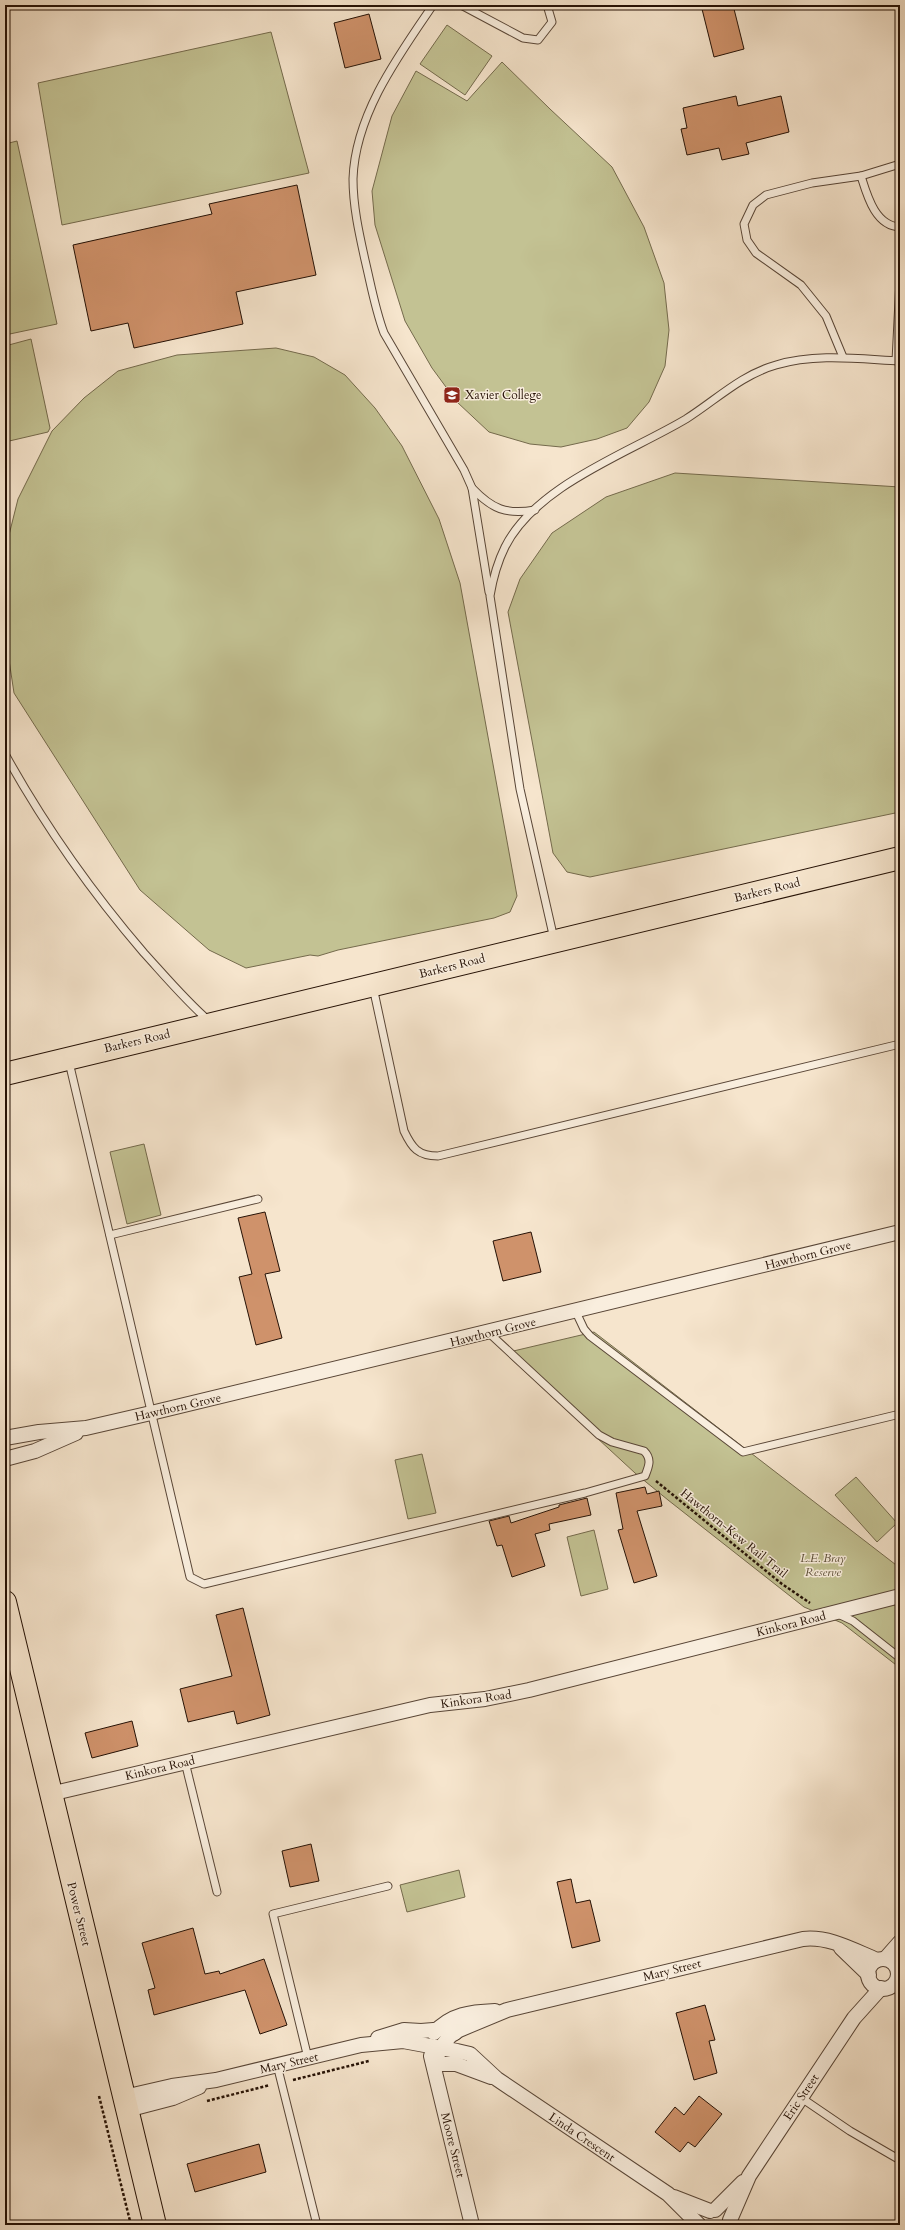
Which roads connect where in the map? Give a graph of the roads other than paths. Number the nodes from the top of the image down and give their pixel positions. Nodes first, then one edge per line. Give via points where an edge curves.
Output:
1 (433, 5) edge
2 (461, 5) edge
3 (547, 5) edge
4 (900, 164) edge
5 (861, 176) junction
6 (900, 227) edge
7 (900, 280) edge
8 (843, 357) junction
9 (898, 361) edge
10 (472, 488) junction
11 (535, 510) junction
12 (490, 596) junction
13 (5, 754) edge
14 (900, 858) edge
15 (555, 941) junction
16 (372, 985) junction
17 (212, 1024) junction
18 (900, 1044) edge
19 (68, 1058) junction
20 (42, 1064) junction
21 (5, 1074) edge
22 (5, 1084) edge
23 (258, 1199) dead end
24 (900, 1232) edge
25 (110, 1235) junction
26 (576, 1312) junction
27 (489, 1333) junction
28 (151, 1413) junction
29 (900, 1414) edge
30 (86, 1428) junction
31 (5, 1438) edge
32 (5, 1459) edge
33 (900, 1596) edge
34 (5, 1602) edge
35 (836, 1612) junction
36 (900, 1658) edge
37 (185, 1762) junction
38 (50, 1794) junction
39 (388, 1886) dead end
40 (217, 1892) dead end
41 (900, 1942) edge
42 (836, 1944) junction
43 (893, 1966) edge
44 (881, 1985) edge
45 (507, 2010) junction
46 (436, 2030) junction
47 (455, 2032) junction
48 (361, 2045) junction
49 (435, 2046) junction
50 (308, 2058) junction
51 (434, 2064) junction
52 (278, 2066) junction
53 (497, 2079) junction
54 (800, 2097) junction
55 (125, 2103) junction
56 (900, 2160) edge
57 (749, 2176) junction
58 (668, 2194) junction
59 (712, 2211) junction
60 (730, 2222) edge
61 (155, 2225) edge
62 (317, 2225) edge
63 (472, 2225) edge
64 (700, 2225) edge

1 - 10 lane via 375,98 364,125 353,179 354,206 377,315 384,333 458,457
2 - 3 lane via 523,38 538,40 552,22
4 - 5 lane
5 - 6 lane via 868,199 877,214 887,225
5 - 8 lane via 812,183 766,195 752,205 744,224 747,240 756,253 801,285 826,316
7 - 9 lane
8 - 9 lane
8 - 11 lane via 793,360 741,379 686,418 568,483
10 - 11 lane via 485,503 498,509 521,512
10 - 12 lane
11 - 12 lane via 506,545 496,567
12 - 15 lane via 520,789
13 - 17 lane via 52,834 86,883 160,971
14 - 15 main road, Barkers Road
15 - 16 main road, Barkers Road
16 - 17 main road, Barkers Road
16 - 18 lane via 404,1131 413,1148 419,1154 428,1156 438,1156
17 - 19 main road, Barkers Road
19 - 20 main road, Barkers Road
19 - 25 lane
20 - 21 main road, Barkers Road
20 - 22 main road
23 - 25 lane
24 - 26 street, Hawthorn Grove
25 - 28 lane
26 - 27 street, Hawthorn Grove
26 - 29 lane via 590,1336 743,1452
27 - 28 street, Hawthorn Grove
27 - 28 lane via 599,1435 612,1442 644,1451 650,1466 641,1478 204,1584 190,1577
28 - 30 street, Hawthorn Grove
30 - 31 street, Hawthorn Grove
30 - 32 street, Hawthorn Grove via 35,1451
33 - 35 street, Kinkora Road
34 - 38 main road, Power Street
35 - 36 lane via 853,1621
35 - 37 street, Kinkora Road via 529,1690 485,1700 430,1705
37 - 38 street, Kinkora Road
37 - 40 lane
38 - 55 main road, Power Street
39 - 50 lane via 273,1914
41 - 43 street
42 - 43 street, Mary Street
42 - 44 street, Mary Street
42 - 45 street, Mary Street via 821,1938 803,1938
43 - 44 street via 896,1982
43 - 44 street via 870,1966
44 - 54 street, Eric Street via 854,2018
45 - 46 street, Mary Street via 460,2015 448,2020
45 - 47 street, Mary Street
46 - 47 street, Mary Street via 446,2029
46 - 48 street, Mary Street via 404,2030
46 - 49 street, Mary Street via 432,2036
47 - 49 street, Mary Street
48 - 49 street, Mary Street via 403,2041
48 - 50 street, Mary Street
49 - 51 street, Moore Street
49 - 53 street, Linda Crescent via 470,2054
50 - 52 street, Mary Street
51 - 53 street, Linda Crescent via 463,2066
51 - 63 street, Moore Street
52 - 55 street, Mary Street via 216,2080 173,2098
52 - 62 lane
53 - 58 street, Linda Crescent
54 - 56 lane via 850,2131
54 - 57 street, Eric Street
55 - 61 main road, Power Street
57 - 59 street, Eric Street
57 - 60 street, Eric Street
58 - 59 street, Linda Crescent
58 - 64 street, Linda Crescent
59 - 60 street, Linda Crescent via 724,2212
59 - 64 street, Eric Street via 703,2218

